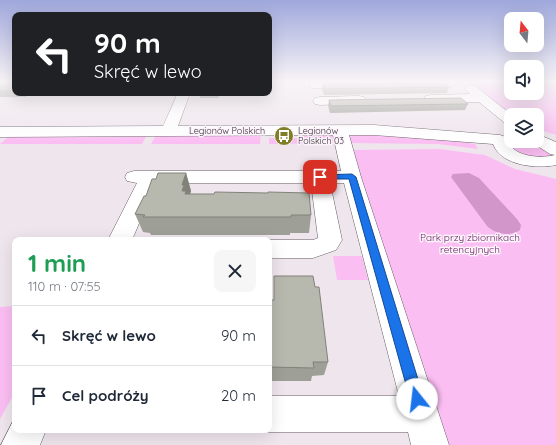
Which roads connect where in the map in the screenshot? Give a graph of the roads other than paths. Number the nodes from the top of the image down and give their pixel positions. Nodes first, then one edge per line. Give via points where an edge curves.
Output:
1 (181, 102) edge
2 (487, 102) edge
3 (504, 116) edge
4 (340, 130) junction
5 (169, 131) junction
6 (0, 132) edge
7 (504, 140) edge
8 (512, 148) edge
9 (556, 160) edge
10 (538, 162) junction
11 (556, 173) edge
12 (320, 177) junction
13 (352, 177) junction
14 (121, 237) edge
15 (272, 249) edge
16 (272, 414) edge
17 (426, 429) edge
18 (26, 433) edge
19 (20, 445) edge

1 - 5 street
2 - 3 street
4 - 5 street, Legionów Polskich
4 - 7 street, Legionów Polskich via 415,132
4 - 13 street
5 - 6 street, Legionów Polskich
8 - 10 street, Legionów Polskich via 518,157
9 - 10 street
10 - 11 street
12 - 13 street
12 - 14 street via 142,177
12 - 15 street via 330,240 328,244 313,249
13 - 17 street
16 - 17 street
18 - 19 street

